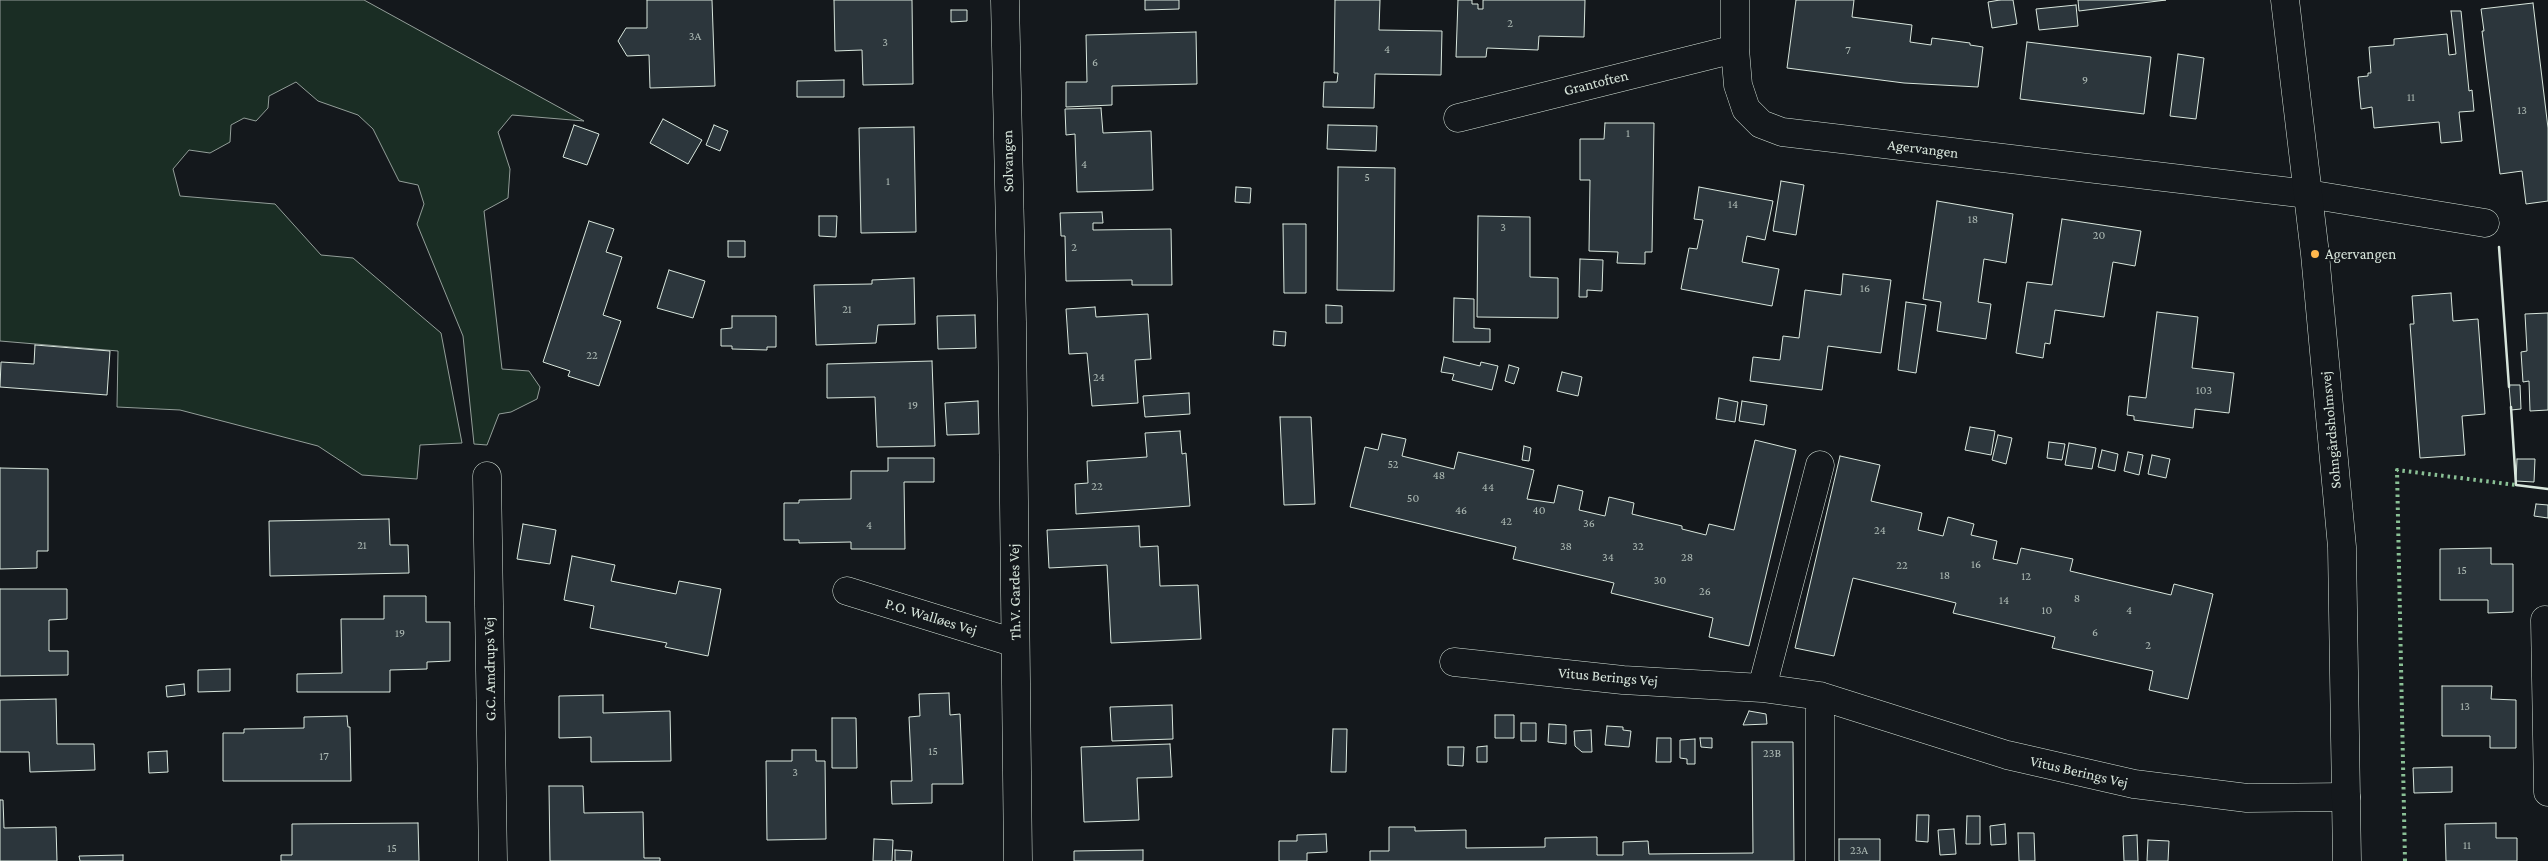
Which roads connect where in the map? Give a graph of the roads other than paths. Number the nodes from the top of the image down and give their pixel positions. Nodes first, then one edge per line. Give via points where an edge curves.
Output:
1 (1005, 0) edge
2 (1735, 0) edge
3 (2285, 0) edge
4 (1735, 49) junction
5 (1458, 118) dead end
6 (2308, 194) junction
7 (2484, 223) dead end
8 (1012, 322) joint
9 (1820, 465) dead end
10 (487, 476) dead end
11 (847, 591) dead end
12 (2545, 620) dead end
13 (1016, 643) junction
14 (1454, 662) dead end
15 (1762, 688) junction
16 (1820, 696) junction
17 (2548, 792) edge
18 (2346, 797) junction
19 (493, 861) edge
20 (1018, 861) edge
21 (1820, 861) edge
22 (2347, 861) edge

1 - 8 street, Solvangen
2 - 4 street, Agervangen
3 - 6 street, Sohngårdsholmsvej
4 - 5 street, Grantoften
4 - 6 street, Agervangen via 1738,86 1746,110 1761,124 1782,132
6 - 7 street, Agervangen
6 - 18 street, Sohngårdsholmsvej via 2342,547
8 - 13 street, Th.V. Gardes Vej
9 - 15 street
10 - 19 street, G.C. Amdrups Vej
11 - 13 street, P.O. Walløes Vej
12 - 17 street
13 - 20 street, Th.V. Gardes Vej
14 - 15 street, Vitus Berings Vej via 1623,680
15 - 16 street, Vitus Berings Vej
16 - 18 street, Vitus Berings Vej via 2007,755 2134,784 2247,798
16 - 21 street
18 - 22 street, Sohngårdsholmsvej

